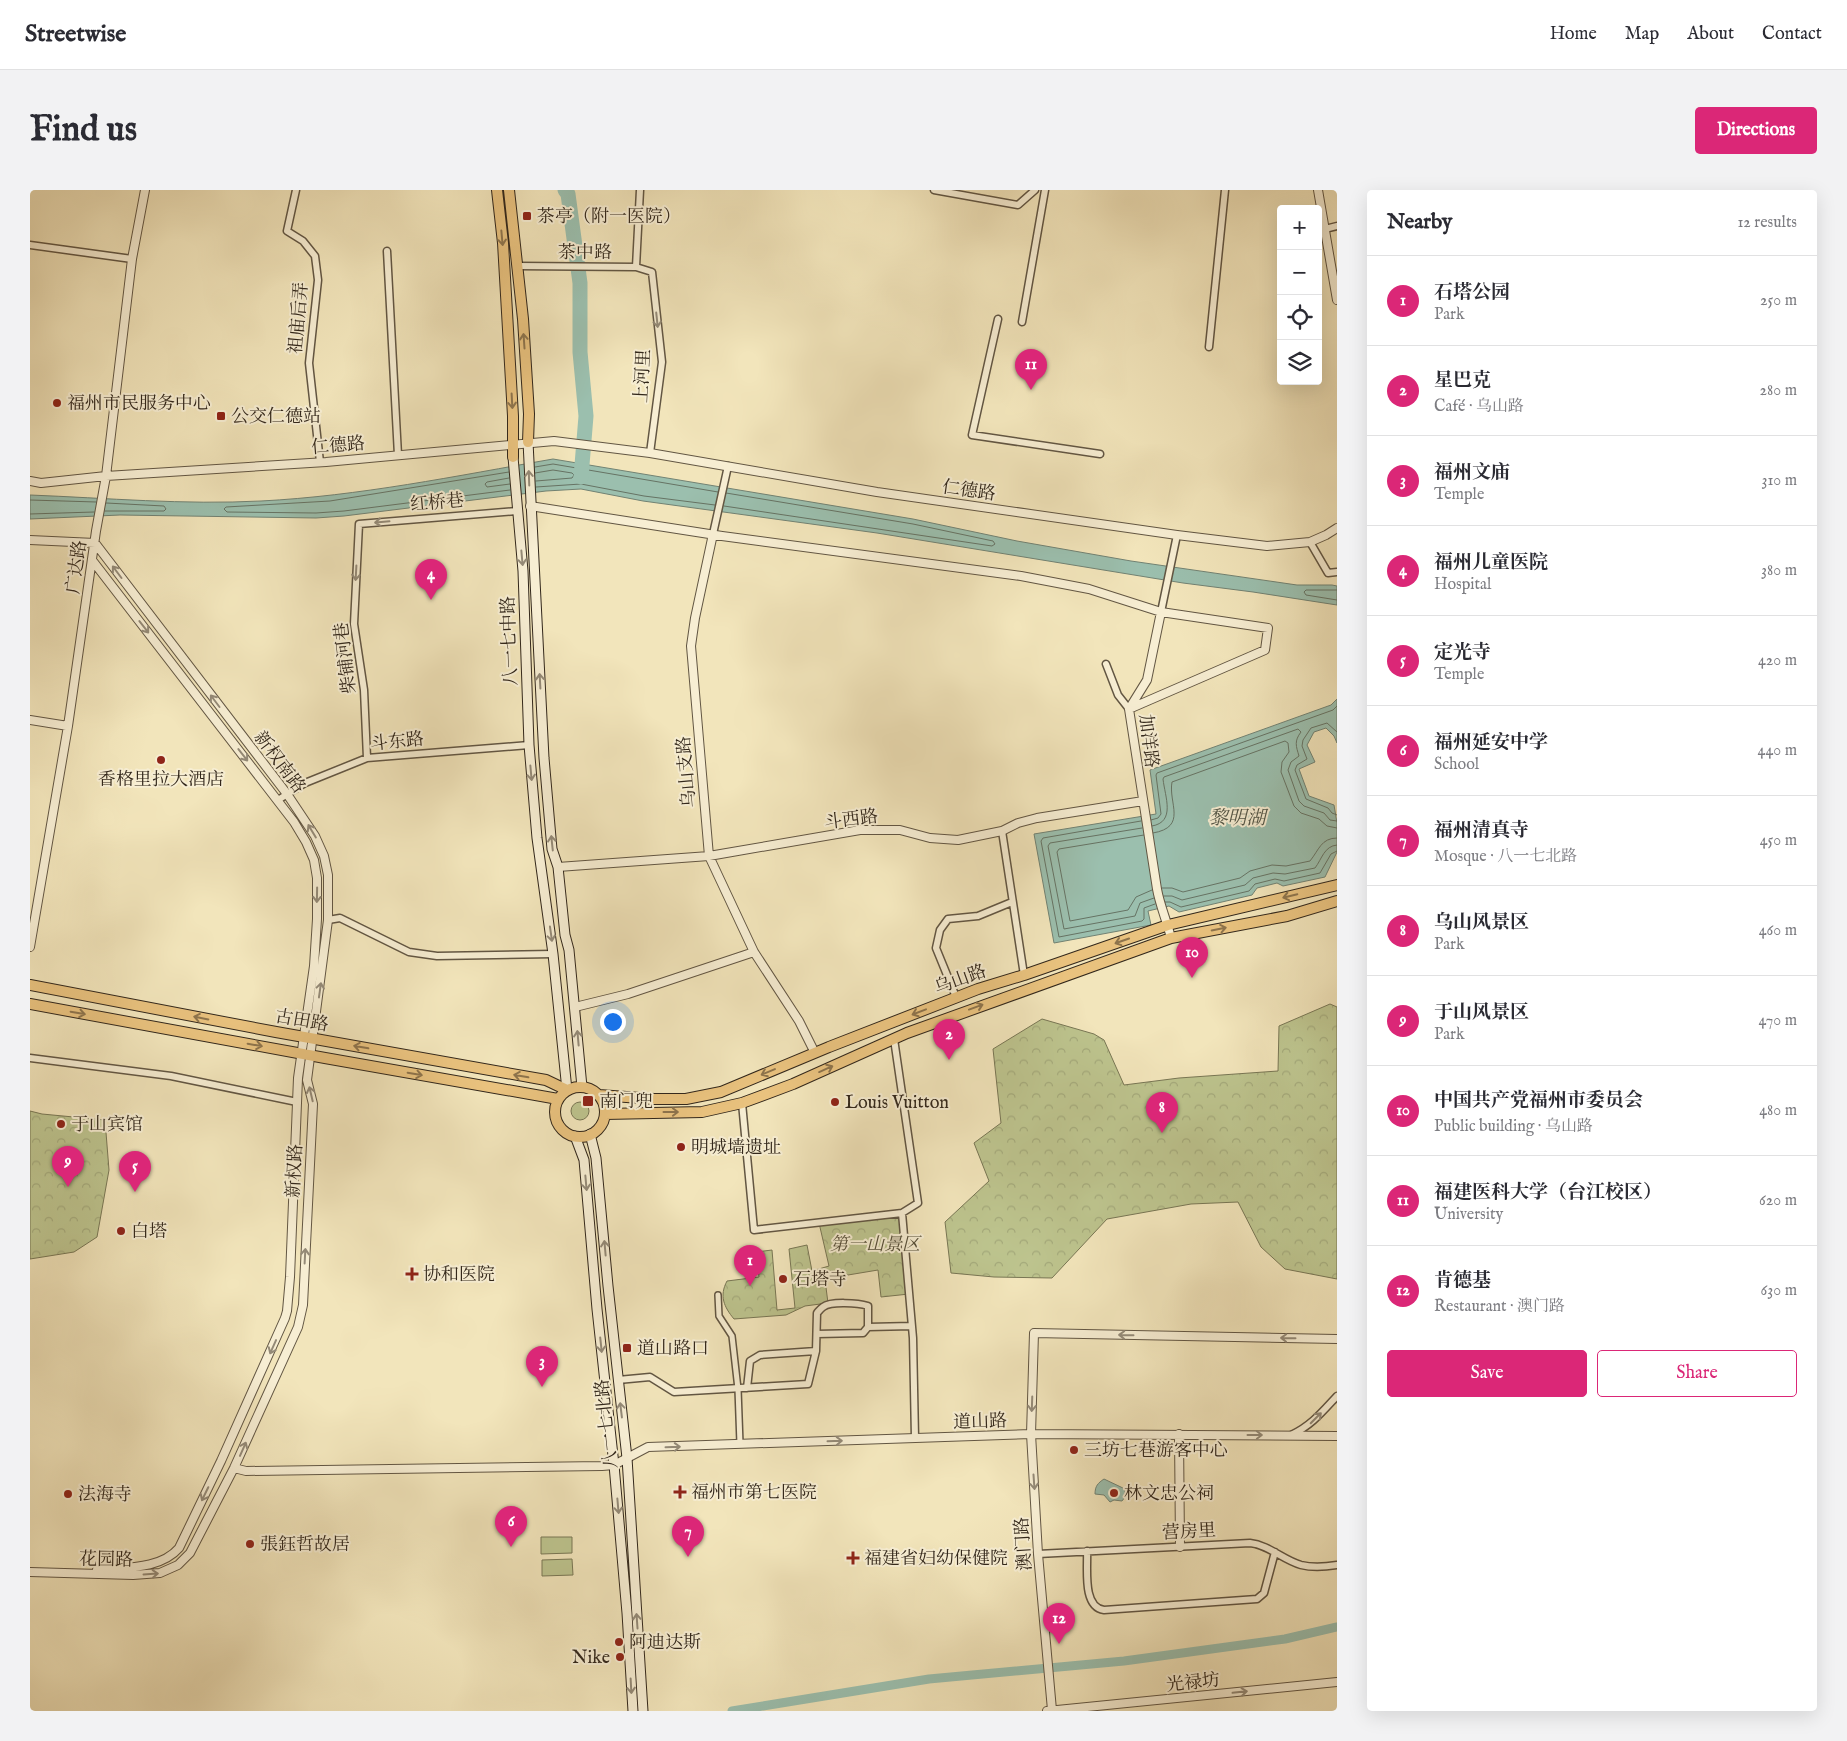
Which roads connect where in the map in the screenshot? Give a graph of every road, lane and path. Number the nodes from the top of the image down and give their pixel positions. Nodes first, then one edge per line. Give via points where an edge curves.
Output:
1 (145, 190) edge
2 (296, 190) edge
3 (497, 190) edge
4 (509, 190) edge
5 (640, 190) edge
6 (934, 190) edge
7 (1035, 190) edge
8 (1046, 190) edge
9 (1224, 190) edge
10 (1318, 190) edge
11 (1337, 226) edge
12 (1325, 228) junction
13 (30, 245) edge
14 (387, 251) dead end
15 (132, 259) junction
16 (518, 266) junction
17 (636, 268) junction
18 (652, 272) joint
19 (1337, 300) edge
20 (998, 318) dead end
21 (1022, 322) dead end
22 (1209, 347) dead end
23 (512, 445) junction
24 (528, 446) junction
25 (650, 453) junction
26 (1100, 454) dead end
27 (398, 455) junction
28 (513, 457) joint
29 (320, 462) junction
30 (728, 466) junction
31 (106, 476) junction
32 (30, 481) edge
33 (530, 506) junction
34 (517, 510) junction
35 (359, 524) joint
36 (1337, 528) edge
37 (712, 534) junction
38 (1177, 535) junction
39 (30, 540) edge
40 (1310, 542) junction
41 (95, 543) junction
42 (92, 560) junction
43 (1337, 572) edge
44 (1161, 612) junction
45 (1106, 664) dead end
46 (1129, 709) junction
47 (30, 720) edge
48 (68, 726) junction
49 (529, 745) junction
50 (367, 758) junction
51 (287, 794) junction
52 (278, 800) junction
53 (1143, 801) junction
54 (1002, 831) junction
55 (709, 856) junction
56 (558, 867) junction
57 (1337, 885) edge
58 (1337, 901) edge
59 (1012, 902) junction
60 (328, 920) junction
61 (1168, 925) junction
62 (1171, 938) junction
63 (30, 947) edge
64 (754, 952) junction
65 (553, 954) junction
66 (1024, 975) junction
67 (30, 985) edge
68 (956, 997) junction
69 (30, 1004) edge
70 (575, 1008) junction
71 (308, 1038) junction
72 (894, 1039) junction
73 (815, 1052) junction
74 (305, 1054) junction
75 (30, 1058) edge
76 (582, 1087) junction
77 (567, 1090) junction
78 (599, 1095) junction
79 (558, 1099) junction
80 (297, 1102) junction
81 (742, 1103) junction
82 (605, 1114) junction
83 (590, 1134) junction
84 (575, 1136) junction
85 (902, 1213) junction
86 (718, 1295) dead end
87 (288, 1301) joint
88 (303, 1305) joint
89 (912, 1326) junction
90 (868, 1327) junction
91 (816, 1334) junction
92 (1337, 1339) edge
93 (816, 1350) junction
94 (618, 1380) junction
95 (747, 1388) junction
96 (738, 1389) junction
97 (1337, 1396) edge
98 (1031, 1434) junction
99 (1179, 1434) junction
100 (1291, 1435) junction
101 (1337, 1436) edge
102 (915, 1438) junction
103 (740, 1444) junction
104 (627, 1458) junction
105 (614, 1465) junction
106 (234, 1468) junction
107 (1180, 1547) junction
108 (1087, 1551) junction
109 (1275, 1552) junction
110 (1038, 1554) junction
111 (1337, 1566) edge
112 (30, 1572) edge
113 (68, 1573) junction
114 (1337, 1682) edge
115 (643, 1708) edge
116 (633, 1709) edge
117 (1047, 1711) edge
118 (1052, 1711) edge

1 - 15 street, 广达路
2 - 29 street, 祖庙后弄 via 287,231 315,256 318,280 309,363
3 -> 23 main road, 八一七中路 via 503,242
4 - 16 main road, 八一七中路
5 - 17 street
6 - 7 street via 1018,205
8 - 21 street
9 - 22 street
10 - 12 street
11 - 12 street
12 - 19 street
13 - 15 street
14 - 27 street
15 - 31 street, 广达路
16 - 17 street, 茶中路
24 -> 16 main road, 八一七中路 via 529,414
17 - 18 street, 茶中路
18 -> 25 street, 上河里 via 662,362
20 - 26 street via 972,435
23 - 24 street, 仁德路
23 - 27 street, 仁德路
23 - 28 main road, 八一七中路
24 - 25 street, 仁德路 via 573,442
33 -> 24 main road, 八一七中路
25 - 30 street, 仁德路
27 - 29 street, 仁德路
28 - 34 main road, 八一七中路
29 - 31 street, 仁德路
30 - 37 street, 乌山支路
30 - 38 street, 仁德路 via 877,492
31 - 32 street, 仁德路
31 - 41 street, 广达路
33 - 37 street
56 -> 33 main road, 八一七中路 via 552,849 544,758
34 -> 35 street, 红桥巷
34 -> 49 main road, 八一七中路 via 523,570
35 -> 50 street, 柴铺河巷 via 354,624 364,690
36 - 40 street, 仁德路
37 - 44 street via 1037,578 1094,590
37 - 55 street, 乌山支路 via 691,646
38 - 40 street, 仁德路 via 1267,546
38 - 44 street, 加洋路
39 - 41 street
40 - 43 street via 1328,573
41 - 42 street, 广达路
51 -> 41 street, 新权南路
42 - 48 street, 广达路
42 -> 52 street, 新权南路
44 - 46 street, 加洋路 via 1147,680
44 - 46 street via 1268,628 1265,650
45 - 46 street via 1118,696
46 - 53 street, 加洋路
47 - 48 street
48 - 63 street, 广达路
49 - 50 street, 斗东路
49 -> 65 main road, 八一七中路 via 537,838
50 - 51 street, 斗东路 via 305,783
51 - 52 street, 斗东路
60 -> 51 street, 新权南路 via 328,875 324,856 315,836
52 -> 71 street, 新权南路 via 306,842 318,878
53 - 54 street, 斗西路 via 1037,818
53 - 61 street, 加洋路 via 1161,908
54 - 55 street, 斗西路 via 945,840 900,830 860,830
54 - 59 street
55 - 56 street, 斗西路
55 - 64 street, 乌山支路
56 - 70 main road, 八一七中路
57 -> 61 main road, 乌山路
62 -> 58 main road, 乌山路 via 1287,916
59 - 66 street
59 - 68 street via 978,916 948,919 940,930 936,948
60 - 65 street via 340,918 409,952 437,956
71 -> 60 street, 新权南路 via 323,969
61 - 62 street, 加洋路
61 -> 66 main road, 乌山路
72 -> 62 main road, 乌山路
64 - 70 street
64 - 73 street, 乌山支路
65 - 77 main road, 八一七中路
66 - 68 main road, 乌山路
71 -> 67 main road, 古田路
68 -> 73 main road, 乌山路
69 -> 74 main road, 古田路
76 -> 70 main road, 八一七中路
71 - 74 street, 新权路
77 -> 71 main road, 古田路 via 546,1080
81 -> 72 main road, 乌山路
72 - 85 street via 918,1203
73 -> 78 main road, 乌山路 via 721,1092 686,1099
74 -> 79 main road, 古田路
74 - 80 street, 新权路
88 -> 74 street, 新权路 via 313,1104
75 - 80 street via 171,1076
76 - 77 main road
76 - 78 main road
77 - 79 main road
78 - 82 main road
79 - 84 main road via 555,1106 557,1122 567,1133
80 - 87 street, 新权路
82 -> 81 main road, 乌山路 via 702,1112
81 - 85 street via 754,1230
82 - 83 main road via 600,1126
83 - 84 main road
94 -> 83 main road, 八一七北路 via 596,1158
84 -> 105 main road via 584,1160
85 - 89 street
86 - 96 street via 719,1316 732,1336
87 -> 113 street, 花园路 via 283,1324 179,1548 167,1558 149,1565
106 -> 88 street, 花园路 via 298,1327
89 - 90 street
89 - 102 street
90 - 91 street via 863,1333
90 - 91 street via 868,1306 860,1303 830,1304 817,1313
91 - 93 street
92 -> 98 street, 澳门路 via 1034,1333
93 - 95 street via 760,1355 750,1361
93 - 95 street via 808,1384
94 - 96 street via 650,1376 674,1392
104 -> 94 main road, 八一七北路
95 - 96 street
96 - 103 street
100 -> 97 street via 1303,1430
98 - 99 street, 道山路
98 - 102 street, 道山路
98 -> 110 street, 澳门路
99 -> 100 street, 道山路
99 - 107 street
100 - 101 street, 道山路
103 -> 102 street, 道山路
104 -> 103 street, 道山路 via 648,1447
104 - 105 street, 道山路
115 -> 104 main road, 八一七北路
105 - 106 street via 246,1471
105 -> 116 main road
113 -> 106 street, 花园路 via 133,1575 160,1573 178,1565 190,1554
107 - 108 street, 营房里
107 - 109 street, 营房里 via 1250,1543
108 - 109 street via 1089,1596 1095,1608 1104,1610 1257,1600 1264,1593
108 - 110 street, 营房里
109 - 111 street, 营房里 via 1303,1565
110 - 118 street, 澳门路
112 - 113 street
118 -> 114 street, 光禄坊
117 - 118 street, 光禄坊

